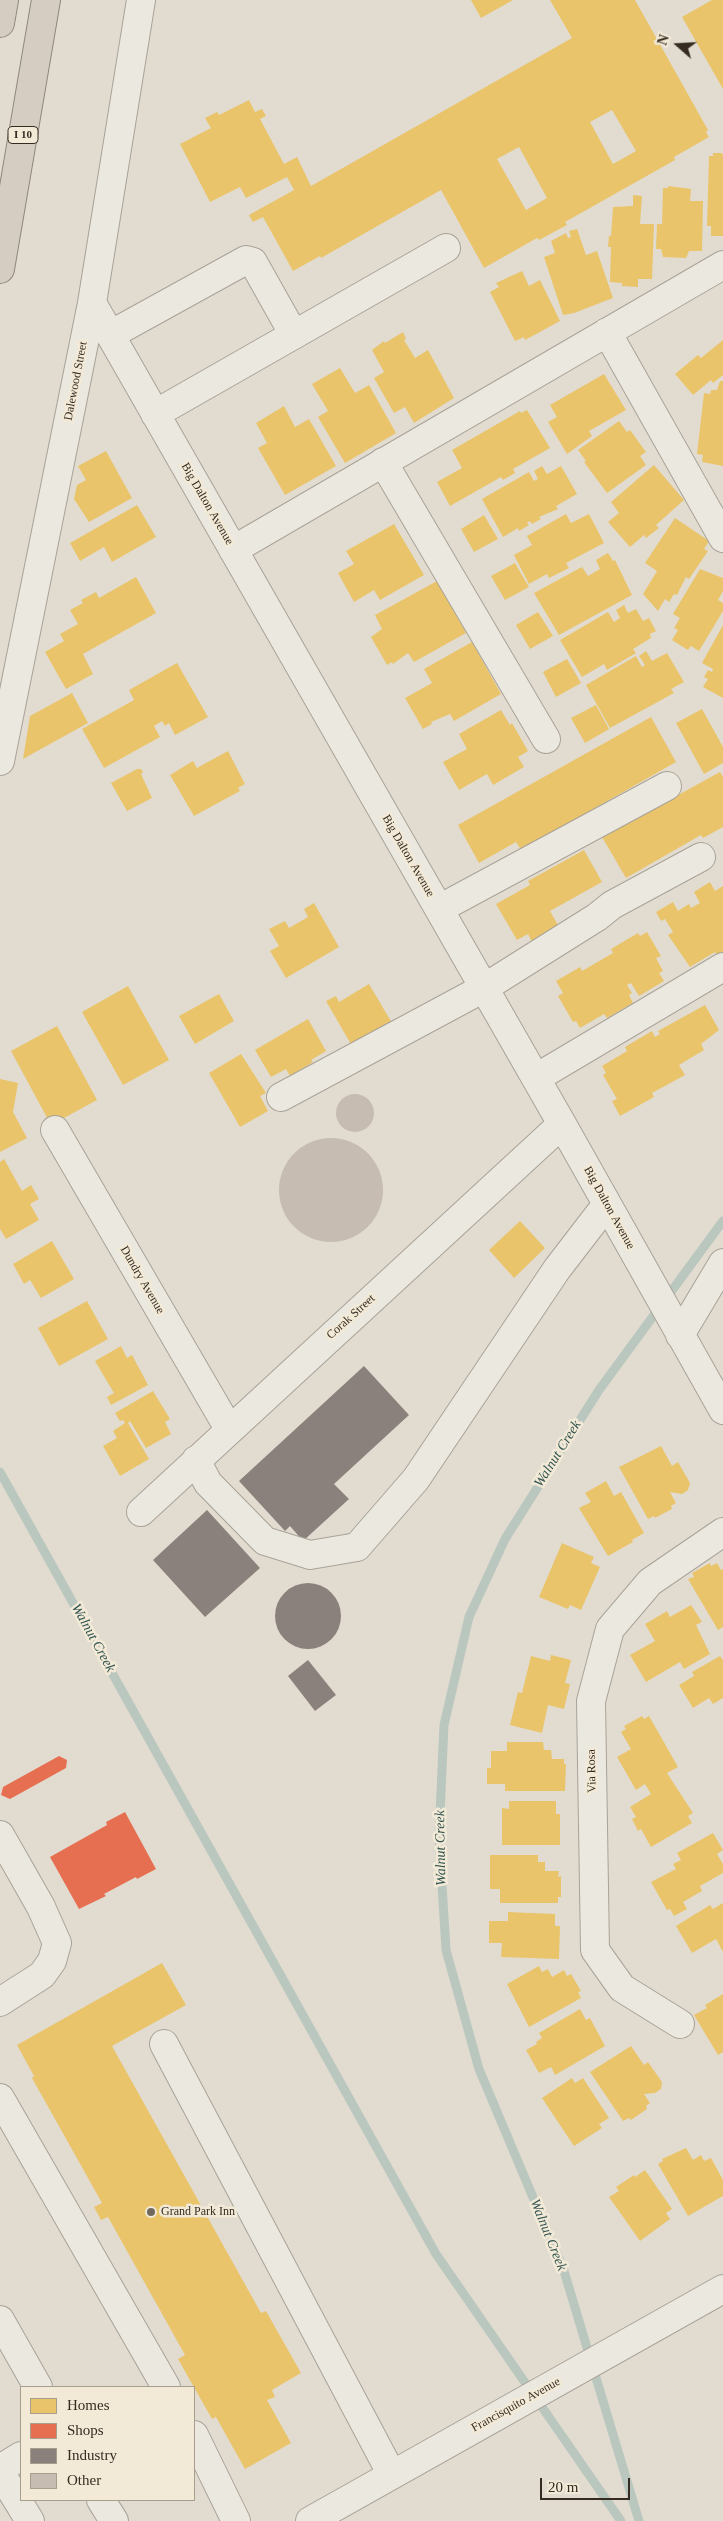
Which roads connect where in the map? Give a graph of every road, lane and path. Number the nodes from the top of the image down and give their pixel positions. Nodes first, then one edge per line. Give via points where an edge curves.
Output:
1 (4, 0) edge
2 (46, 0) edge
3 (141, 0) edge
4 (0, 23) edge
5 (446, 248) dead end
6 (723, 265) edge
7 (0, 270) edge
8 (92, 303) junction
9 (607, 332) junction
10 (110, 335) junction
11 (294, 335) junction
12 (156, 414) junction
13 (383, 462) junction
14 (714, 502) edge
15 (723, 538) edge
16 (233, 550) junction
17 (546, 739) dead end
18 (0, 761) edge
19 (667, 786) dead end
20 (701, 857) dead end
21 (439, 909) junction
22 (723, 967) edge
23 (484, 988) junction
24 (536, 1078) junction
25 (281, 1097) dead end
26 (562, 1124) junction
27 (55, 1130) dead end
28 (607, 1204) junction
29 (723, 1263) edge
30 (677, 1330) junction
31 (723, 1410) edge
32 (229, 1429) junction
33 (196, 1460) junction
34 (141, 1512) dead end
35 (723, 1532) edge
36 (0, 1835) edge
37 (0, 2002) edge
38 (680, 2024) dead end
39 (164, 2044) dead end
40 (0, 2098) edge
41 (723, 2289) edge
42 (0, 2320) edge
43 (37, 2386) edge
44 (165, 2386) edge
45 (195, 2437) edge
46 (20, 2457) edge
47 (0, 2470) edge
48 (392, 2475) junction
49 (103, 2501) edge
50 (30, 2521) edge
51 (114, 2521) edge
52 (236, 2521) edge
53 (310, 2521) edge

1 - 4 highway
2 - 7 highway, I 10
3 - 8 street, Dalewood Street
5 - 11 street
6 - 9 street
8 - 10 street, Big Dalton Avenue
8 - 18 street, Dalewood Street
9 - 13 street
9 - 14 street
10 - 11 street via 246,260 253,262
10 - 12 street, Big Dalton Avenue
11 - 12 street
12 - 16 street, Big Dalton Avenue
13 - 16 street
13 - 17 street
14 - 15 street
16 - 21 street, Big Dalton Avenue
19 - 21 street
20 - 23 street via 612,905
21 - 23 street, Big Dalton Avenue
22 - 24 street
23 - 24 street, Big Dalton Avenue
23 - 25 street
24 - 26 street, Big Dalton Avenue
26 - 28 street, Big Dalton Avenue
26 - 32 street, Corak Street
27 - 32 street, Dundry Avenue
28 - 30 street, Big Dalton Avenue
28 - 33 street via 557,1268 416,1479 357,1547 310,1555 265,1541 208,1483
29 - 30 street
30 - 31 street, Big Dalton Avenue
32 - 33 street, Corak Street
33 - 34 street, Corak Street
35 - 38 street, Via Rosa via 650,1582 610,1629 591,1701 595,1950 622,1988
36 - 37 street via 42,1907 57,1943 52,1961 42,1975
39 - 48 street
40 - 44 street
41 - 48 street, Francisquito Avenue
42 - 43 street
45 - 52 street
46 - 47 street
47 - 50 street
48 - 53 street, Francisquito Avenue
49 - 51 street

